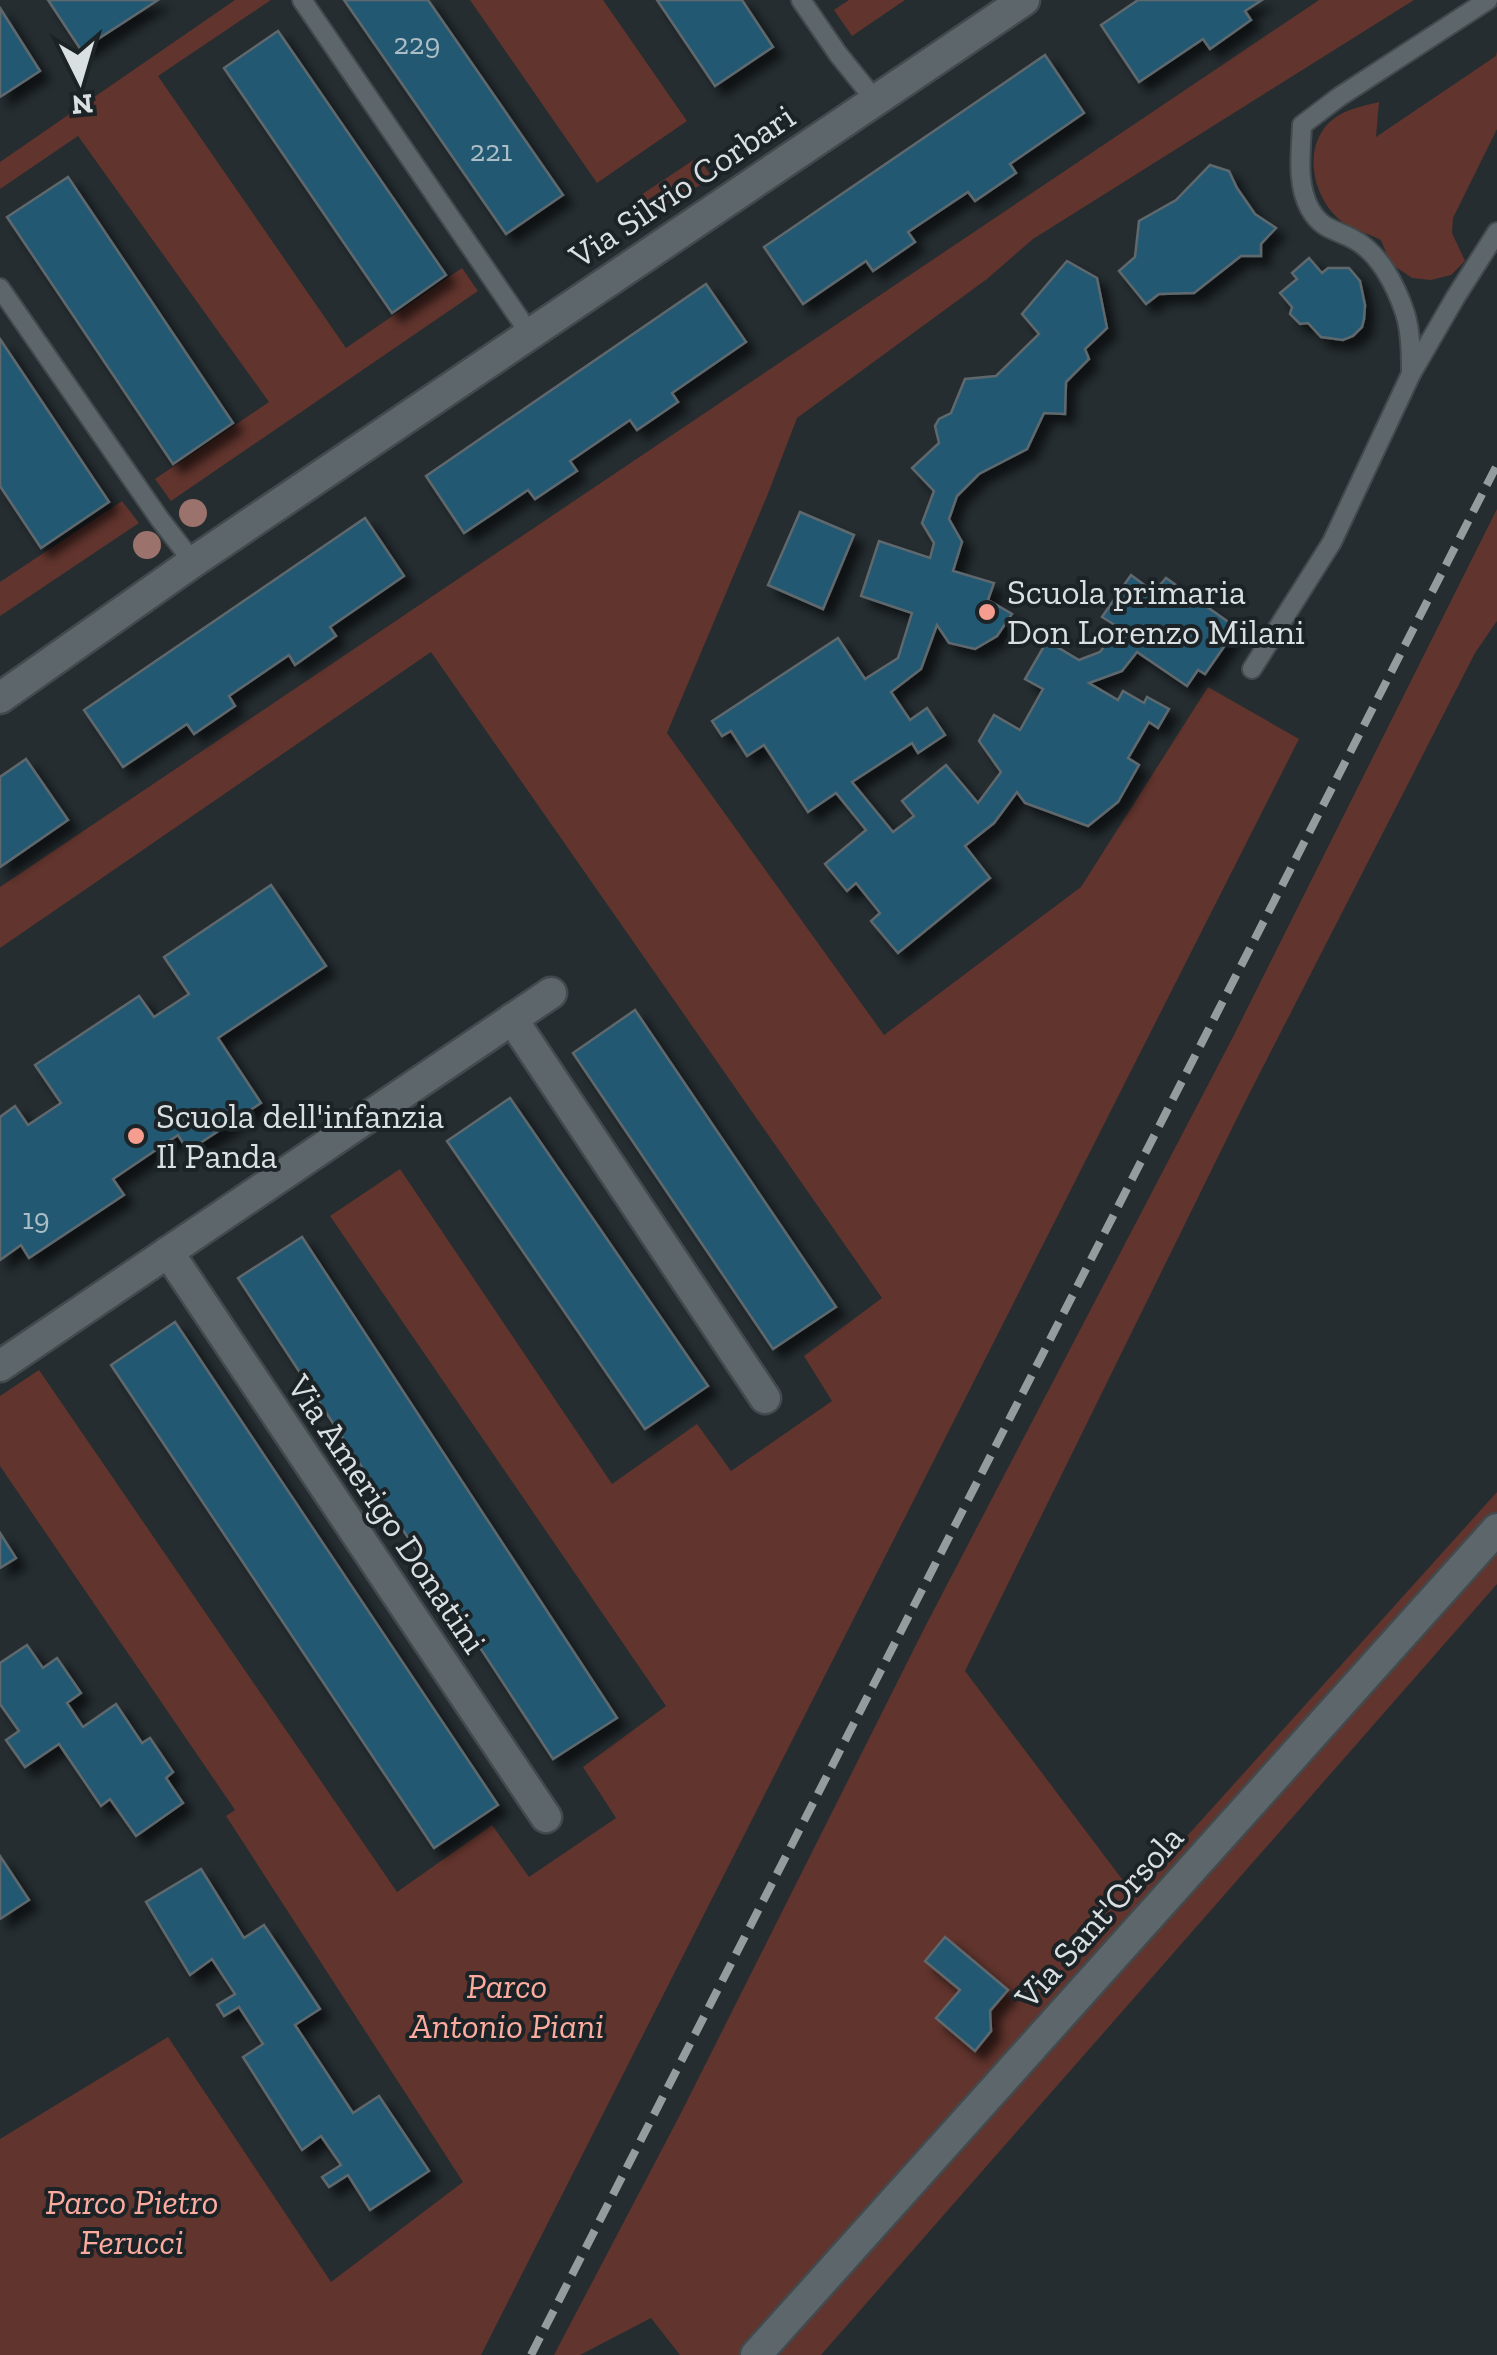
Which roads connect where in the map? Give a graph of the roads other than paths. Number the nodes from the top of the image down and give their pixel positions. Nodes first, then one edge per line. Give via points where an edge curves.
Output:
1 (302, 0) edge
2 (801, 0) edge
3 (1024, 0) edge
4 (1497, 4) edge
5 (1481, 6) edge
6 (875, 100) junction
7 (1497, 232) edge
8 (0, 288) edge
9 (530, 334) junction
10 (1411, 374) junction
11 (193, 562) junction
12 (1252, 669) dead end
13 (0, 698) edge
14 (551, 993) dead end
15 (512, 1019) junction
16 (168, 1252) junction
17 (0, 1366) edge
18 (765, 1398) dead end
19 (1497, 1529) edge
20 (546, 1817) dead end
21 (756, 2355) edge

1 - 9 lane
2 - 6 lane
3 - 6 street, Via Silvio Corbari
4 - 5 lane
5 - 10 lane via 1302,126 1301,170 1310,208 1322,224 1351,237 1381,264 1405,314
6 - 9 street, Via Silvio Corbari
7 - 10 lane
8 - 11 lane
9 - 11 street, Via Silvio Corbari
10 - 12 lane via 1332,542
11 - 13 street, Via Silvio Corbari
14 - 15 street
15 - 16 street
15 - 18 street
16 - 17 street
16 - 20 street, Via Amerigo Donatini
19 - 21 street, Via Sant'Orsola

